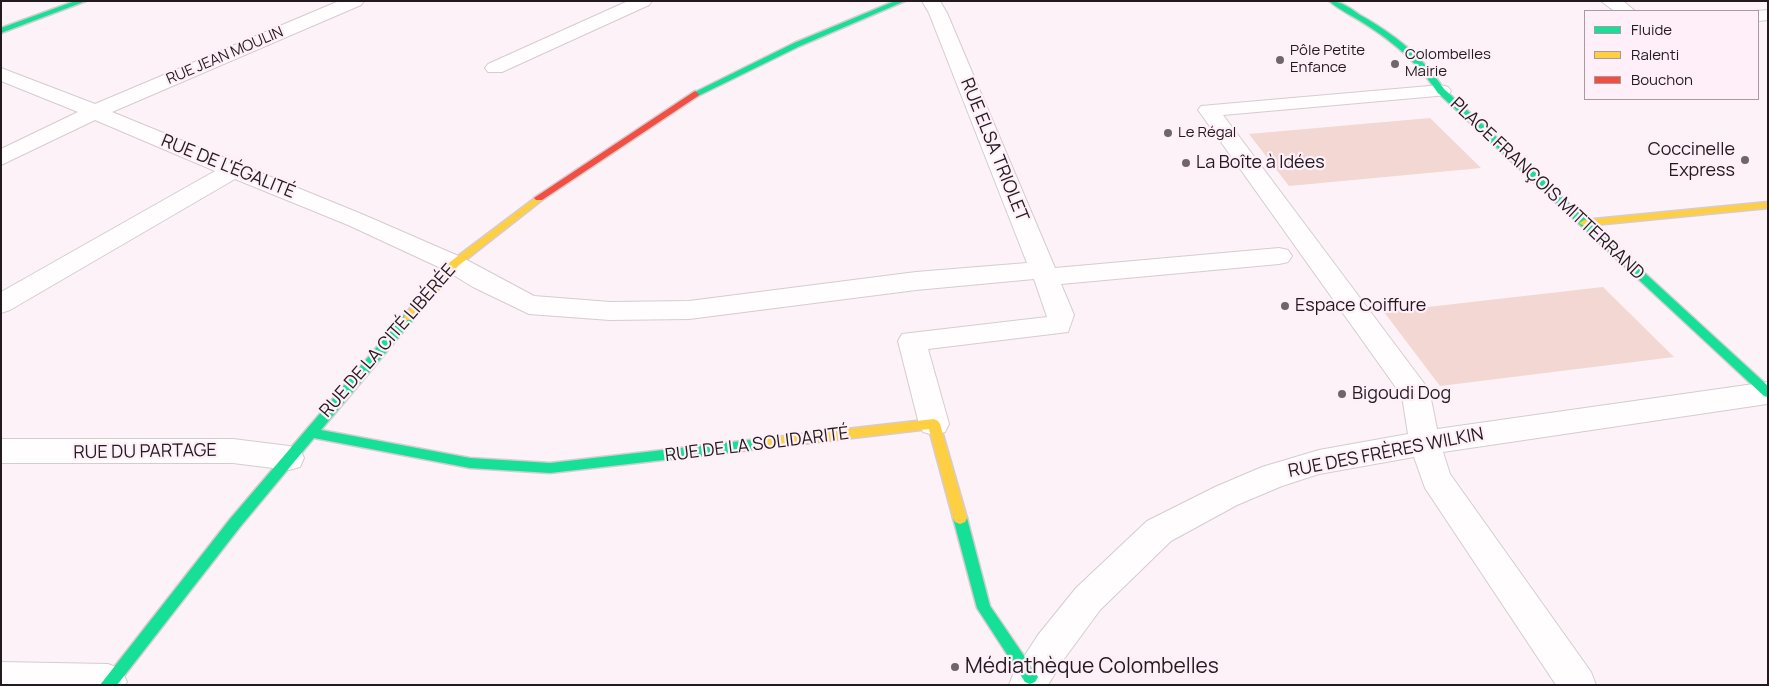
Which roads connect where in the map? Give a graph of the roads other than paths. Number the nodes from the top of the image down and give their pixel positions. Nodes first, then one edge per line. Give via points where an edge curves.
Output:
1 (83, 1) edge
2 (355, 1) edge
3 (644, 1) edge
4 (902, 1) edge
5 (930, 1) edge
6 (1332, 1) edge
7 (1610, 1) edge
8 (1624, 10) edge
9 (1, 31) edge
10 (495, 68) dead end
11 (1, 74) edge
12 (1440, 91) junction
13 (95, 112) junction
14 (1, 158) edge
15 (235, 169) junction
16 (1768, 205) edge
17 (1584, 223) junction
18 (1279, 256) dead end
19 (454, 264) junction
20 (1049, 282) junction
21 (1, 304) edge
22 (1767, 393) edge
23 (934, 424) junction
24 (310, 433) junction
25 (1425, 443) junction
26 (1, 451) edge
27 (289, 458) junction
28 (1, 680) edge
29 (1028, 681) edge
30 (107, 683) edge
31 (1578, 685) edge

1 - 9 street
2 - 13 street, RUE JEAN MOULIN
3 - 10 street
4 - 19 street, RUE DE LA CITÉ LIBÉRÉE via 787,48 690,96 552,188
5 - 20 street, RUE ELSA TRIOLET via 938,13
6 - 12 street via 1406,49 1428,70
7 - 8 street
11 - 13 street, RUE DE L'ÉGALITÉ
12 - 17 street, PLACE FRANÇOIS MITTERRAND
12 - 25 street, PLACE FRANÇOIS MITTERRAND via 1208,110 1416,394
13 - 14 street, RUE JEAN MOULIN
13 - 15 street, RUE DE L'ÉGALITÉ
15 - 19 street, RUE DE L'ÉGALITÉ
15 - 21 street
16 - 17 street
17 - 22 street, PLACE FRANÇOIS MITTERRAND
18 - 20 street, RUE DE L'ÉGALITÉ
19 - 20 street, RUE DE L'ÉGALITÉ via 528,305 610,311 689,310 916,282
19 - 24 street, RUE DE LA CITÉ LIBÉRÉE
20 - 23 street via 1061,315 1058,325 912,340
22 - 25 street, RUE DES FRÈRES WILKIN
23 - 24 street, RUE DE LA SOLIDARITÉ via 550,468 470,463
23 - 29 street via 984,608
24 - 27 street, RUE DE LA CITÉ LIBÉRÉE
25 - 29 street, RUE DES FRÈRES WILKIN via 1319,462 1272,476 1159,531 1088,599
25 - 31 street via 1436,479
26 - 27 street, RUE DU PARTAGE via 233,451
27 - 30 street, RUE DE LA CITÉ LIBÉRÉE
28 - 30 street

